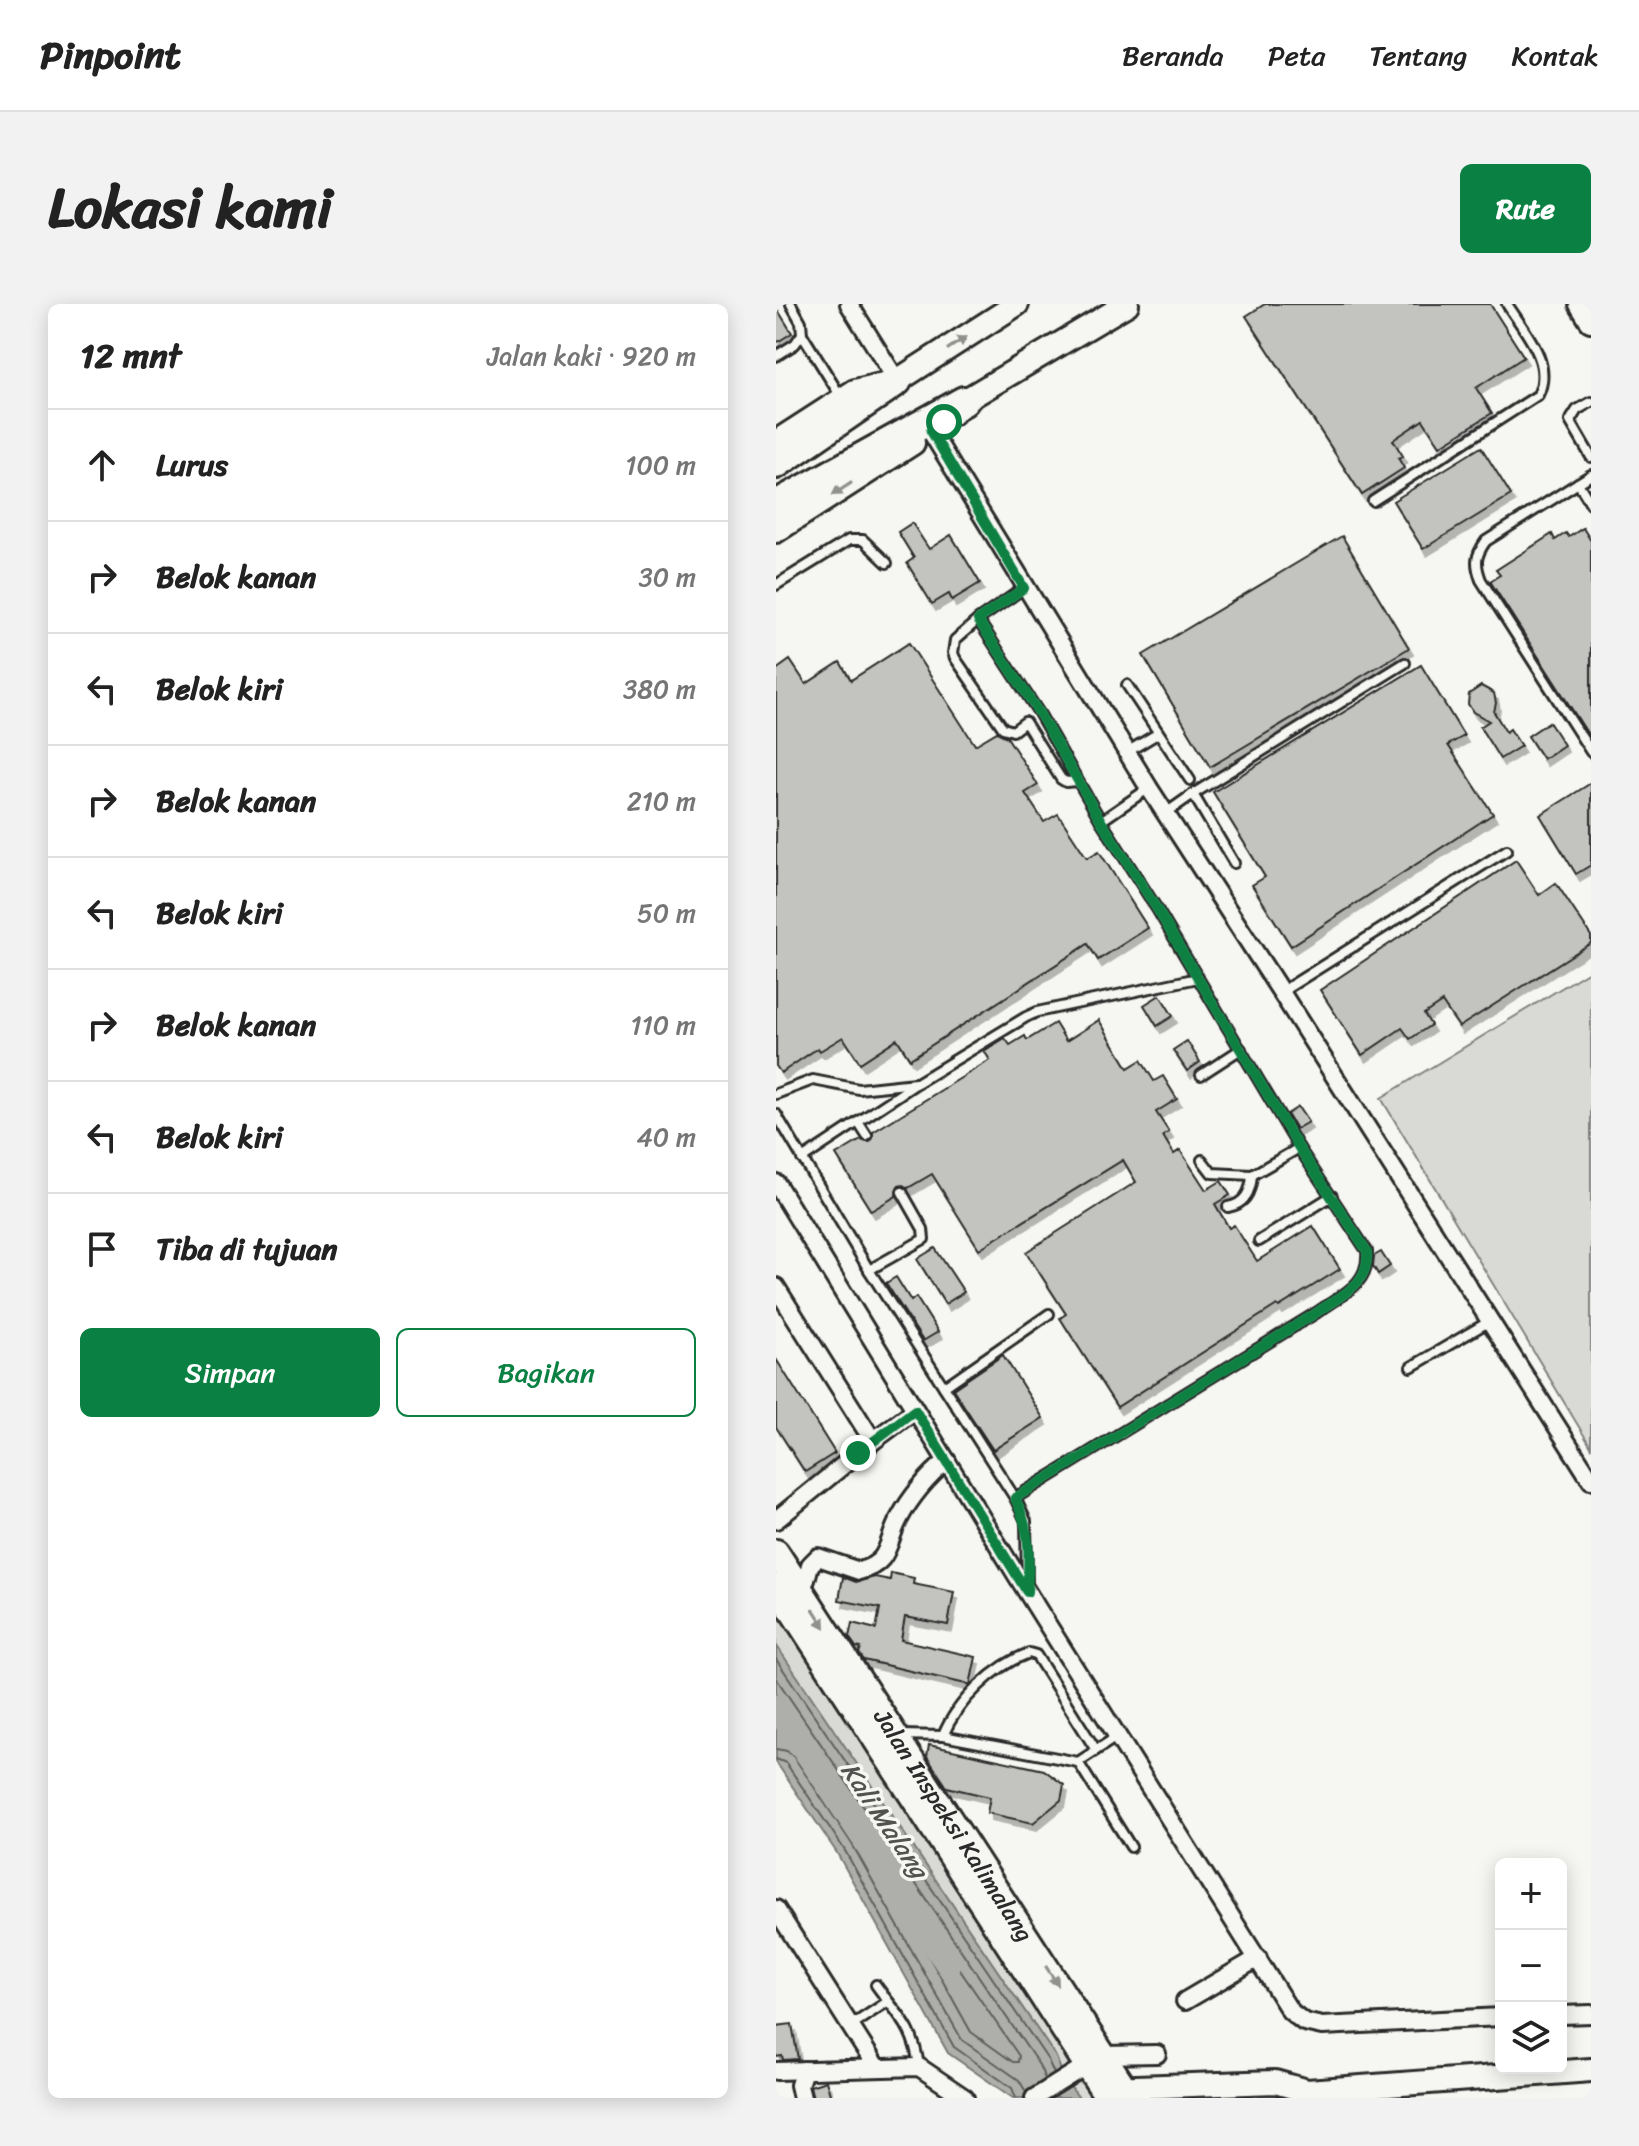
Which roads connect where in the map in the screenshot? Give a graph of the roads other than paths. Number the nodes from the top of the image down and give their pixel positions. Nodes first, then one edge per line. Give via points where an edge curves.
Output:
1 (791, 304) edge
2 (849, 304) edge
3 (1017, 304) edge
4 (1127, 304) edge
5 (1507, 304) edge
6 (1581, 304) edge
7 (1591, 320) edge
8 (802, 334) junction
9 (776, 356) edge
10 (897, 381) junction
11 (842, 399) junction
12 (964, 401) joint
13 (1591, 402) edge
14 (928, 427) junction
15 (776, 442) edge
16 (1591, 457) edge
17 (776, 464) edge
18 (1591, 475) edge
19 (1578, 483) junction
20 (1373, 501) dead end
21 (1591, 504) edge
22 (776, 505) edge
23 (776, 531) edge
24 (887, 563) dead end
25 (776, 585) edge
26 (1024, 588) junction
27 (978, 620) junction
28 (1405, 663) dead end
29 (1127, 685) dead end
30 (1039, 713) junction
31 (1025, 722) junction
32 (1157, 734) junction
33 (1127, 752) junction
34 (1591, 752) edge
35 (1190, 780) dead end
36 (1077, 781) junction
37 (1149, 788) junction
38 (1193, 794) junction
39 (1165, 814) junction
40 (1101, 821) junction
41 (1507, 850) dead end
42 (1234, 863) dead end
43 (1198, 978) junction
44 (1281, 992) junction
45 (1241, 1049) junction
46 (1201, 1075) dead end
47 (917, 1083) junction
48 (776, 1094) edge
49 (776, 1114) edge
50 (858, 1122) junction
51 (867, 1136) dead end
52 (1299, 1148) junction
53 (802, 1159) junction
54 (1202, 1160) dead end
55 (1252, 1175) junction
56 (776, 1183) edge
57 (902, 1192) dead end
58 (1332, 1196) junction
59 (1228, 1207) dead end
60 (1259, 1241) dead end
61 (869, 1270) junction
62 (776, 1287) edge
63 (1049, 1314) dead end
64 (1490, 1321) junction
65 (1411, 1367) dead end
66 (944, 1387) junction
67 (915, 1410) junction
68 (873, 1441) junction
69 (947, 1461) junction
70 (1591, 1480) edge
71 (1015, 1498) junction
72 (776, 1520) edge
73 (776, 1552) edge
74 (787, 1585) edge
75 (1027, 1592) junction
76 (943, 1736) junction
77 (1119, 1736) junction
78 (888, 1739) junction
79 (1096, 1750) junction
80 (1078, 1762) junction
81 (1131, 1847) dead end
82 (776, 1909) edge
83 (1258, 1958) junction
84 (876, 1985) dead end
85 (1185, 2001) dead end
86 (887, 2002) junction
87 (1591, 2014) edge
88 (1567, 2015) edge
89 (1495, 2017) edge
90 (852, 2025) junction
91 (1157, 2054) dead end
92 (1095, 2060) junction
93 (919, 2067) junction
94 (877, 2068) junction
95 (804, 2070) junction
96 (1591, 2070) edge
97 (776, 2071) edge
98 (1391, 2091) edge
99 (1294, 2093) edge
100 (1118, 2095) edge
101 (802, 2098) edge
102 (965, 2098) edge
103 (1034, 2098) edge

1 - 8 lane
2 - 10 street
10 -> 3 main road
4 - 12 main road
5 - 20 lane via 1543,366 1538,395
6 - 7 main road
8 - 9 lane
8 - 11 lane
10 - 11 main road
10 - 17 highway
11 - 15 main road
12 - 14 highway
13 - 16 lane via 1570,421
14 - 22 highway
14 -> 23 main road
14 - 26 street
18 - 19 lane
19 - 21 lane
19 - 34 lane via 1486,541 1475,564
24 - 25 lane via 863,540 849,540
26 - 27 lane
26 - 33 street
27 - 30 lane
27 - 31 lane via 955,640 955,658 1003,728 1013,731
28 - 38 lane
29 - 32 lane
30 - 31 lane
30 - 36 lane
31 - 36 lane via 1061,779
32 - 33 lane
32 - 35 lane
33 - 37 street
36 - 40 lane
37 - 39 street
37 - 40 lane
38 - 39 lane
38 - 42 lane
39 - 44 street
40 - 43 lane
41 - 44 lane
43 - 45 lane
43 - 47 lane via 1037,1012
44 - 64 street
45 - 46 lane
45 - 52 lane
47 - 48 lane via 859,1089 813,1080
47 - 50 lane
49 - 53 lane
50 - 51 lane
50 - 53 lane
52 - 55 lane
52 - 58 lane
53 - 61 lane
54 - 55 lane via 1212,1173
55 - 59 lane via 1244,1200
56 - 67 street
57 - 61 lane via 924,1239
58 - 60 lane
58 - 71 lane via 1367,1251 1361,1280
61 - 66 lane
62 - 68 street
63 - 66 lane
64 - 65 lane
64 - 70 street
66 - 71 lane
67 - 68 street
67 - 69 street
68 - 72 street
69 - 74 street via 912,1499 876,1565 859,1571 818,1557 806,1580
69 - 75 street
71 - 75 lane via 1026,1521
73 - 74 main road, Jalan Inspeksi Kalimalang
74 - 78 main road, Jalan Inspeksi Kalimalang
75 - 77 street
76 - 78 lane
76 - 79 lane via 964,1702 998,1670 1029,1653 1036,1655
76 - 80 lane
77 - 79 lane
77 - 83 street
78 - 92 main road, Jalan Inspeksi Kalimalang
79 - 80 lane
80 - 81 lane
82 - 90 street
83 - 85 street
83 - 89 street via 1290,2011 1304,2022 1322,2026
84 - 86 lane
86 - 90 lane
86 - 93 lane via 910,2030
87 - 88 street
90 - 94 street
91 - 92 street
92 - 100 main road, Jalan Inspeksi Kalimalang
92 - 103 street
93 - 94 street
93 - 102 street
94 - 95 street
95 - 97 street
95 - 101 street
96 - 98 main road
98 - 99 main road
99 - 100 main road via 1275,2082

